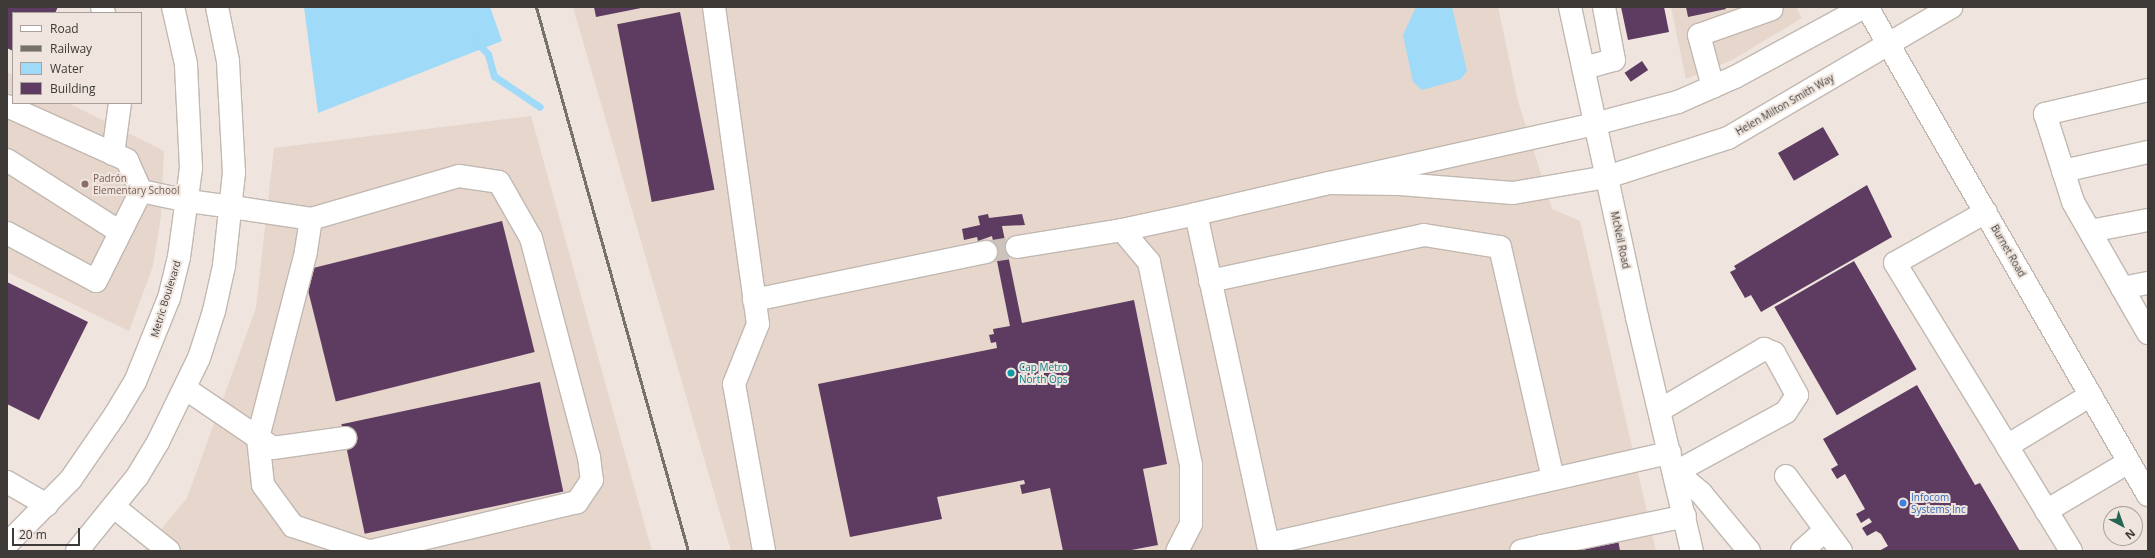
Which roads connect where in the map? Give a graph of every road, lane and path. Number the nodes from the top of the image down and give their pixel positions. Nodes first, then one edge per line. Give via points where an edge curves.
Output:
1 (173, 7) edge
2 (216, 7) edge
3 (714, 7) edge
4 (1570, 7) edge
5 (1604, 7) edge
6 (1864, 7) edge
7 (1867, 7) edge
8 (1951, 7) edge
9 (1772, 9) dead end
10 (1889, 43) junction
11 (1584, 68) junction
12 (1713, 87) junction
13 (2148, 90) edge
14 (120, 104) edge
15 (7, 106) edge
16 (1595, 124) junction
17 (2148, 152) edge
18 (113, 154) junction
19 (7, 160) edge
20 (2063, 171) junction
21 (1607, 177) junction
22 (1329, 183) junction
23 (141, 191) junction
24 (188, 201) junction
25 (232, 207) junction
26 (1986, 212) junction
27 (1196, 214) junction
28 (311, 219) junction
29 (2148, 220) edge
30 (1122, 230) junction
31 (2090, 231) junction
32 (120, 232) junction
33 (7, 233) edge
34 (1017, 247) tunnel mouth
35 (986, 252) tunnel mouth
36 (1210, 281) junction
37 (2148, 283) edge
38 (2122, 288) junction
39 (754, 300) junction
40 (2148, 333) edge
41 (186, 389) junction
42 (2091, 395) junction
43 (1660, 410) junction
44 (258, 438) junction
45 (344, 438) dead end
46 (2007, 446) junction
47 (2129, 462) junction
48 (1673, 463) junction
49 (1786, 476) dead end
50 (1553, 479) junction
51 (7, 482) edge
52 (2148, 495) edge
53 (47, 505) junction
54 (114, 507) junction
55 (2046, 511) junction
56 (1685, 516) junction
57 (1825, 530) junction
58 (7, 544) edge
59 (1535, 549) edge
60 (78, 551) edge
61 (169, 551) edge
62 (368, 551) edge
63 (371, 551) edge
64 (764, 551) edge
65 (1177, 551) edge
66 (1692, 551) edge
67 (1749, 551) edge
68 (1802, 551) edge
69 (1840, 551) edge
70 (2071, 551) edge

1 - 24 main road, Metric Boulevard via 186,64 191,117
2 - 25 main road via 228,60 233,119
3 - 39 main road
4 - 11 main road, McNeil Road
5 - 11 main road via 1614,60
6 - 12 main road
7 - 10 main road, Burnet Road
8 - 10 main road, Helen Milton Smith Way
9 - 12 main road via 1699,35
10 - 21 main road, Helen Milton Smith Way via 1728,138
10 - 26 main road, Burnet Road
11 - 16 main road, McNeil Road
12 - 16 main road via 1678,102
13 - 20 main road via 2045,114
14 - 18 main road
15 - 18 main road
16 - 21 main road, McNeil Road
16 - 22 main road
17 - 20 main road
18 - 23 main road via 127,160
19 - 32 main road
20 - 31 main road via 2073,202
21 - 22 main road, Helen Milton Smith Way via 1513,193 1400,184
21 - 43 main road, McNeil Road
22 - 27 main road
23 - 24 main road
23 - 32 main road
24 - 25 main road
24 - 53 main road, Metric Boulevard via 169,298 138,375 71,479
25 - 28 main road
25 - 41 main road via 214,312
26 - 42 main road, Burnet Road
26 - 46 main road via 1895,264
27 - 30 main road
27 - 36 main road
28 - 44 main road via 306,252
28 - 63 main road via 459,176 499,182 531,238 589,457 592,480 577,502
29 - 31 main road
30 - 34 main road
30 - 65 main road via 1149,262 1191,464 1191,524
31 - 38 main road
32 - 33 main road via 96,281
35 - 39 main road
36 - 50 main road via 1424,235 1500,247
36 - 50 main road via 1268,544
37 - 38 main road
38 - 40 main road
39 - 64 main road via 758,324 734,384
41 - 44 main road
41 - 54 main road via 137,477
42 - 46 main road
42 - 47 main road, Burnet Road
43 - 48 main road, McNeil Road
43 - 48 main road via 1764,349 1774,353 1797,395 1786,412
44 - 45 main road via 273,448
44 - 62 main road via 263,485 293,526
46 - 55 main road
47 - 52 main road, Burnet Road
47 - 55 main road
48 - 50 main road
48 - 56 main road, McNeil Road
48 - 67 main road
49 - 57 main road
51 - 53 main road
53 - 58 main road, Metric Boulevard
54 - 60 main road
54 - 61 main road
55 - 70 main road
56 - 59 main road
56 - 66 main road, McNeil Road
57 - 68 main road
57 - 69 main road

